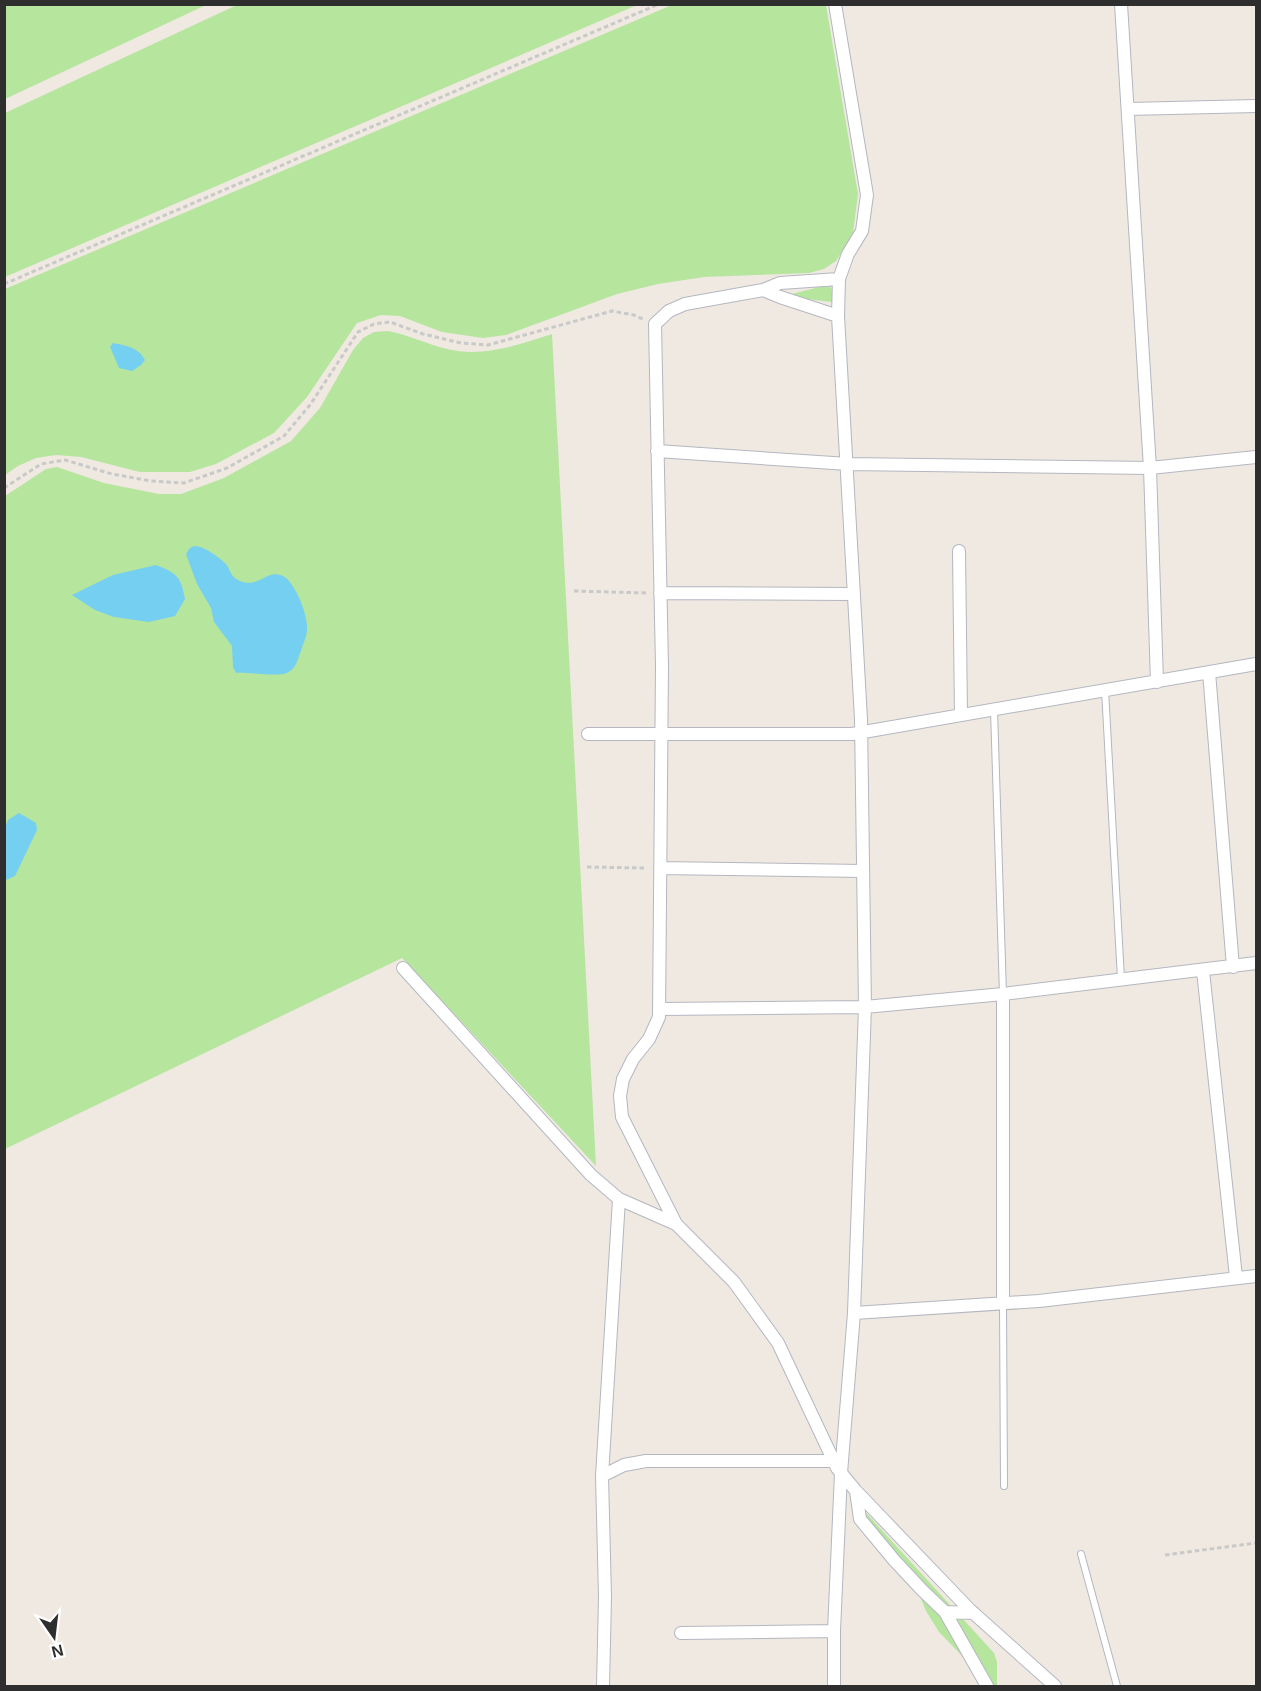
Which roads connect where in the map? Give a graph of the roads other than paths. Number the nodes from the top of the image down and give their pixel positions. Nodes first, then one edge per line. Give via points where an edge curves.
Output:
1 (835, 4) edge
2 (1122, 4) edge
3 (1257, 106) edge
4 (1128, 109) junction
5 (839, 279) junction
6 (763, 290) junction
7 (838, 316) junction
8 (657, 451) junction
9 (1257, 457) edge
10 (848, 464) junction
11 (1150, 468) junction
12 (959, 551) dead end
13 (660, 593) junction
14 (853, 594) junction
15 (1257, 664) edge
16 (1209, 672) junction
17 (1158, 682) junction
18 (1104, 690) junction
19 (994, 709) junction
20 (961, 715) junction
21 (861, 732) junction
22 (661, 733) junction
23 (588, 734) dead end
24 (660, 868) junction
25 (863, 871) junction
26 (1257, 963) edge
27 (1233, 967) junction
28 (403, 968) dead end
29 (1203, 970) junction
30 (1121, 979) junction
31 (1003, 994) junction
32 (865, 1007) junction
33 (659, 1009) junction
34 (618, 1198) junction
35 (676, 1224) junction
36 (1257, 1276) edge
37 (1236, 1277) junction
38 (1003, 1304) junction
39 (854, 1313) junction
40 (832, 1461) junction
41 (841, 1473) junction
42 (602, 1476) junction
43 (1004, 1486) dead end
44 (856, 1491) junction
45 (1081, 1554) dead end
46 (945, 1612) junction
47 (974, 1613) junction
48 (834, 1631) junction
49 (681, 1633) dead end
50 (603, 1686) edge
51 (834, 1686) edge
52 (987, 1686) edge
53 (1055, 1686) edge
54 (1117, 1686) edge

1 - 5 street via 867,195 862,231
2 - 4 street
3 - 4 street
4 - 11 street
5 - 6 street via 790,282
5 - 7 street
6 - 7 street
6 - 8 street via 685,304 669,311 655,324
7 - 10 street
8 - 10 street
8 - 13 street
9 - 11 street
10 - 11 street
10 - 14 street
11 - 17 street
12 - 20 street
13 - 14 street
13 - 22 street
14 - 21 street
15 - 16 street
16 - 17 street
16 - 27 street
17 - 18 street
18 - 19 street
18 - 30 lane
19 - 20 street
19 - 31 lane
20 - 21 street
21 - 22 street
21 - 25 street
22 - 23 street
22 - 24 street
24 - 25 street
24 - 33 street
25 - 32 street
26 - 27 street
27 - 29 street
28 - 34 street via 591,1175
29 - 30 street
29 - 37 street
30 - 31 street
31 - 32 street
31 - 38 street
32 - 33 street
32 - 39 street
33 - 35 street via 649,1039 623,1079 620,1096 622,1116
34 - 35 street
34 - 42 street
35 - 40 street via 734,1282 778,1343
36 - 37 street
37 - 38 street
38 - 39 street
38 - 43 lane
39 - 41 street
40 - 41 street
40 - 42 street via 646,1461 624,1465
41 - 44 street
41 - 48 street
42 - 50 street
44 - 46 street via 862,1523
44 - 47 street
45 - 54 lane
46 - 47 street
46 - 52 street
47 - 53 street
48 - 49 street
48 - 51 street

